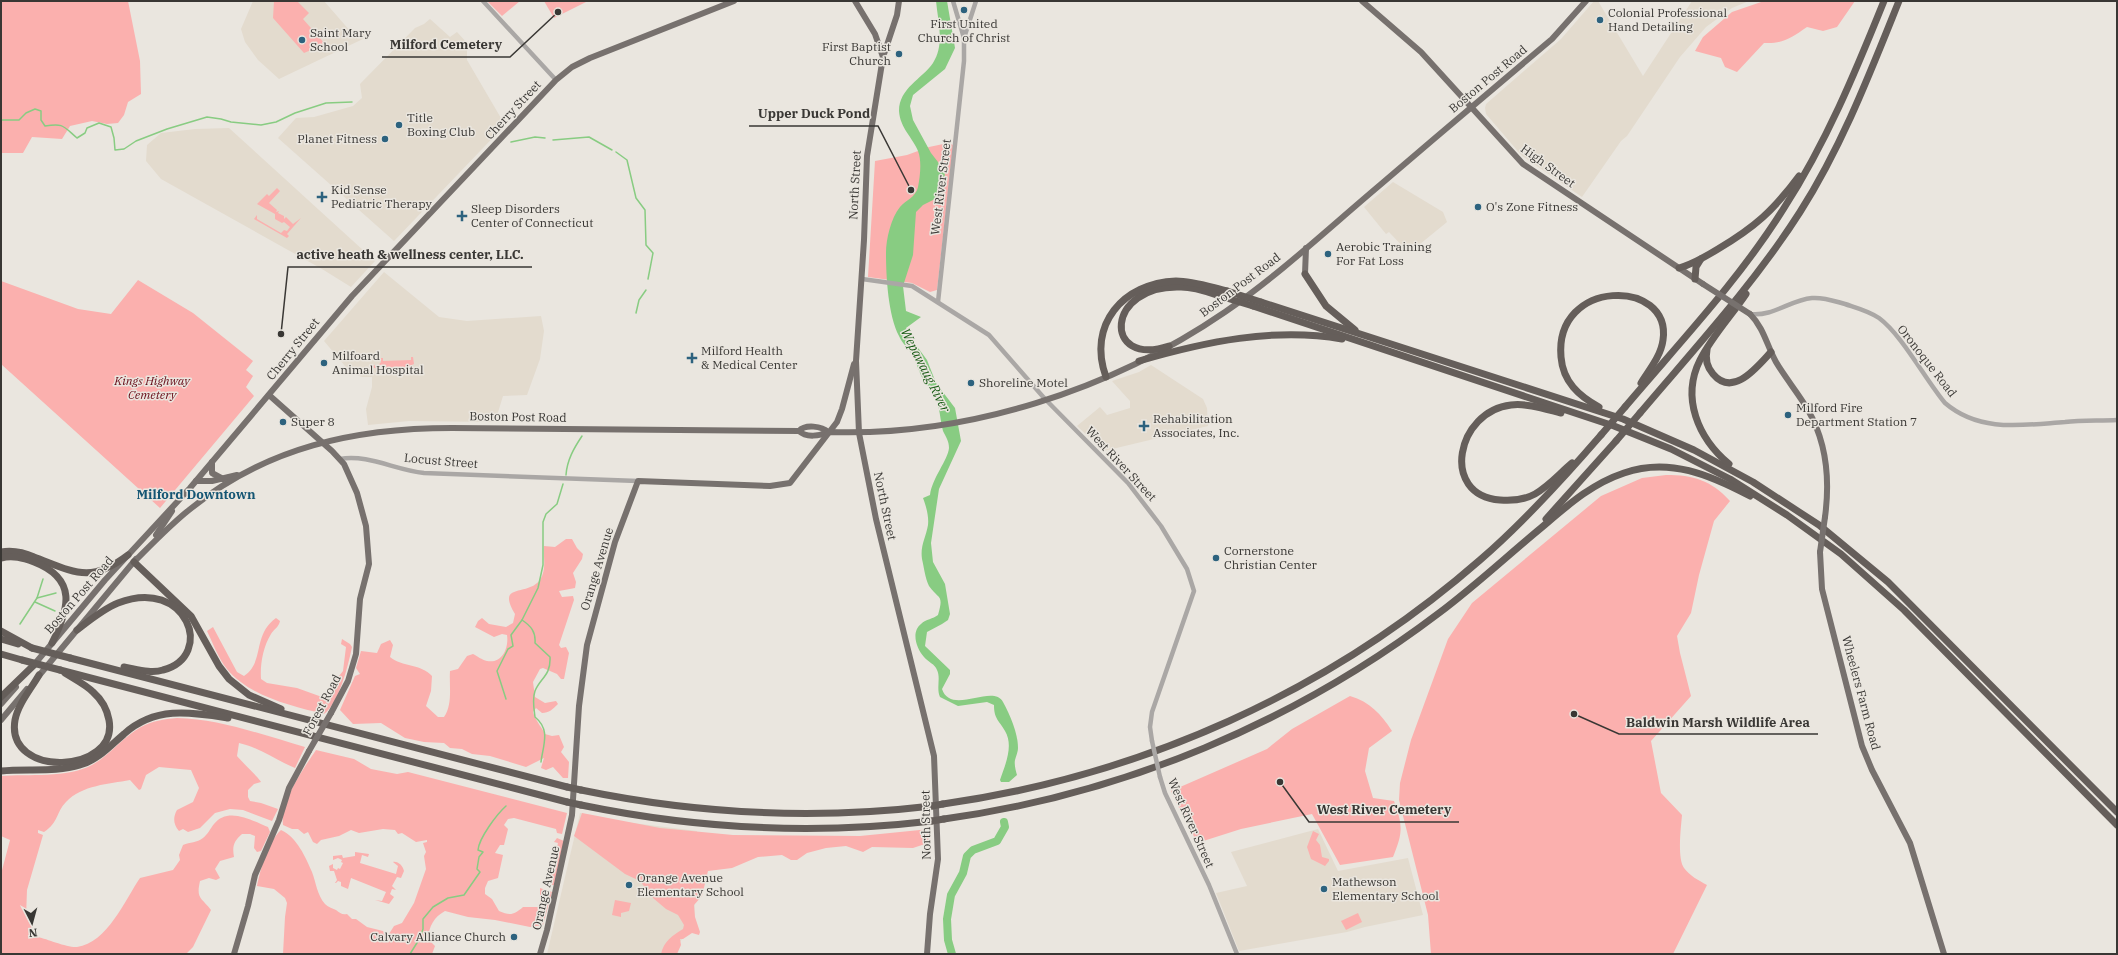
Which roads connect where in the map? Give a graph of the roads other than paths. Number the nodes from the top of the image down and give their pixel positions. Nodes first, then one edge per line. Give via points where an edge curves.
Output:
1 (483, 1) edge
2 (734, 1) edge
3 (855, 1) edge
4 (899, 1) edge
5 (953, 1) edge
6 (976, 1) edge
7 (1362, 1) edge
8 (1586, 1) edge
9 (1884, 1) edge
10 (1899, 1) edge
11 (964, 38) junction
12 (883, 57) junction
13 (556, 80) junction
14 (1472, 107) junction
15 (1818, 150) junction
16 (1306, 248) junction
17 (1772, 253) junction
18 (1703, 258) junction
19 (1679, 268) junction
20 (1305, 274) joint
21 (862, 279) junction
22 (1695, 279) junction
23 (938, 302) junction
24 (1750, 314) junction
25 (1291, 316) junction
26 (1168, 346) junction
27 (1384, 346) junction
28 (1708, 348) junction
29 (1771, 352) junction
30 (856, 361) junction
31 (1139, 361) junction
32 (1106, 377) junction
33 (269, 395) junction
34 (1045, 399) junction
35 (1625, 407) junction
36 (1623, 419) junction
37 (2117, 420) edge
38 (1614, 426) junction
39 (828, 432) junction
40 (859, 433) junction
41 (1601, 435) junction
42 (322, 442) junction
43 (340, 459) junction
44 (212, 462) junction
45 (244, 473) junction
46 (223, 479) junction
47 (196, 480) junction
48 (638, 481) junction
49 (1753, 482) junction
50 (177, 503) junction
51 (1787, 515) junction
52 (1, 552) edge
53 (128, 555) junction
54 (1, 558) edge
55 (1504, 559) junction
56 (134, 562) junction
57 (77, 630) junction
58 (1, 632) edge
59 (1, 640) edge
60 (52, 643) junction
61 (32, 648) junction
62 (1, 656) edge
63 (83, 661) junction
64 (34, 665) junction
65 (60, 670) junction
66 (39, 675) junction
67 (1, 697) edge
68 (1, 704) edge
69 (1, 720) edge
70 (313, 721) junction
71 (269, 724) junction
72 (1, 771) edge
73 (2117, 812) edge
74 (2117, 825) edge
75 (234, 954) edge
76 (540, 954) edge
77 (927, 954) edge
78 (1237, 954) edge
79 (1944, 954) edge

1 - 13 street
2 - 13 main road, Cherry Street via 590,58 572,67
3 - 12 main road, North Street via 877,39
4 - 12 main road, North Street
5 - 11 street, West River Street
6 - 11 street, West River Street
7 - 14 main road, High Street via 1421,52
8 - 14 main road, Boston Post Road via 1552,39
9 - 15 highway via 1848,89
10 - 17 highway via 1842,136 1807,201
11 - 23 street, West River Street via 963,76
12 - 21 main road, North Street via 867,156
13 - 33 main road, Cherry Street via 352,296
14 - 16 main road, Boston Post Road
14 - 19 main road, High Street via 1523,164
15 - 18 highway via 1769,214 1749,230
15 - 35 highway via 1787,204 1755,251
16 - 20 main road
16 - 26 main road, Boston Post Road via 1226,311
17 - 28 highway
17 - 55 highway, bridge via 1741,294 1616,441 1564,500
18 - 19 highway
18 - 22 highway via 1696,266
19 - 22 main road, High Street
20 - 27 highway via 1321,300 1336,316
21 - 23 street via 912,286
21 - 30 main road, North Street
22 - 24 main road, High Street, bridge
23 - 34 street, West River Street via 989,335
24 - 29 main road, Wheelers Farm Road via 1760,325
24 - 37 street, Oronoque Road via 1768,314 1816,298 1835,301 1868,312 1885,324 1897,338 1945,402 1958,413 1974,420 2017,426
25 - 26 highway, bridge via 1187,287 1167,288 1142,296 1126,307 1121,328 1129,343 1143,350
25 - 27 highway
25 - 32 highway, bridge via 1261,302 1192,282 1175,281 1150,285 1127,297 1111,313 1101,334 1100,357
26 - 31 main road, Boston Post Road
27 - 31 highway via 1311,336 1253,337 1210,343
27 - 36 highway
27 - 38 highway
28 - 29 highway via 1706,362 1710,370 1718,379 1730,382 1738,382 1746,377
28 - 49 highway via 1700,360 1694,379 1692,397 1696,420 1713,449
29 - 79 main road, Wheelers Farm Road, bridge via 1816,425 1822,442 1828,488 1820,552 1822,589 1862,746 1910,843
30 - 39 main road via 837,422
30 - 40 main road, North Street
31 - 32 main road, Boston Post Road
32 - 34 main road, Boston Post Road
33 - 42 main road
33 - 44 main road, Cherry Street
34 - 40 main road, Boston Post Road via 961,421 903,430
34 - 78 street, West River Street, bridge via 1138,495 1161,526 1190,577 1194,591 1152,712 1150,726 1165,793 1209,885
35 - 36 highway via 1657,357 1662,347 1663,333 1658,316 1644,302 1629,296 1611,295 1589,302 1572,318 1562,340 1561,358 1565,374 1576,392
35 - 41 highway, bridge
36 - 49 highway via 1694,450
38 - 41 highway via 1528,405 1511,404 1500,407 1481,418 1470,430 1463,450 1463,470 1469,485 1485,497 1504,501 1525,498 1548,485
38 - 51 highway via 1656,442 1706,466
39 - 40 main road, Boston Post Road
39 - 42 main road, Boston Post Road via 806,435 799,431 424,428 370,432
39 - 48 main road via 798,476 786,485
40 - 77 main road, North Street via 876,519 934,756 938,859
41 - 70 highway, bridge via 1538,505 1467,572 1386,634 1298,687 1205,732 1122,764 1034,788 932,806 850,813 764,813 673,806 567,787
42 - 43 main road
42 - 45 main road, Boston Post Road
43 - 48 street, Locust Street via 360,457 404,470 429,473
43 - 75 main road, Forest Road, bridge via 352,478 361,506 369,554 360,600 354,663 343,693 290,788 255,875
44 - 46 main road via 212,473
44 - 47 main road, Cherry Street
45 - 46 main road, Boston Post Road
45 - 56 main road, Boston Post Road via 189,510
46 - 47 main road, Boston Post Road
47 - 50 main road, Boston Post Road
48 - 76 main road, Orange Avenue via 615,542 587,645 579,706 572,815
49 - 73 highway via 1819,525 1888,582
50 - 53 main road, Boston Post Road
50 - 56 main road, Boston Post Road via 161,529
51 - 55 highway via 1704,474 1679,467 1649,467 1617,475 1588,490
51 - 74 highway via 1841,554 1883,591
52 - 53 highway via 18,552 74,571 92,573 110,568
53 - 60 main road, Boston Post Road
54 - 60 highway via 25,559 49,569 60,579 65,590 67,607 64,620
55 - 71 highway, bridge via 1444,609 1381,655 1314,696 1239,734 1162,766 1098,786 1028,804 944,820 853,828 756,828 667,820 567,802
56 - 57 main road, Boston Post Road
56 - 70 highway via 191,616 222,671 236,686 259,700
57 - 63 highway via 117,603 148,597 161,599 173,605 184,616 189,628 190,640 186,652 179,661 166,670 147,671
57 - 66 main road, Boston Post Road
58 - 61 highway
59 - 61 highway
60 - 64 main road, Boston Post Road
61 - 63 highway, bridge
62 - 65 highway, bridge
63 - 70 highway
64 - 67 highway
64 - 68 main road, Boston Post Road
65 - 66 highway via 96,695 106,710 110,724 108,736 101,747 77,761 45,762 20,744 15,727 18,711
65 - 71 highway
66 - 69 main road, Boston Post Road
71 - 72 highway via 192,712 165,713 139,723 96,758 80,765

